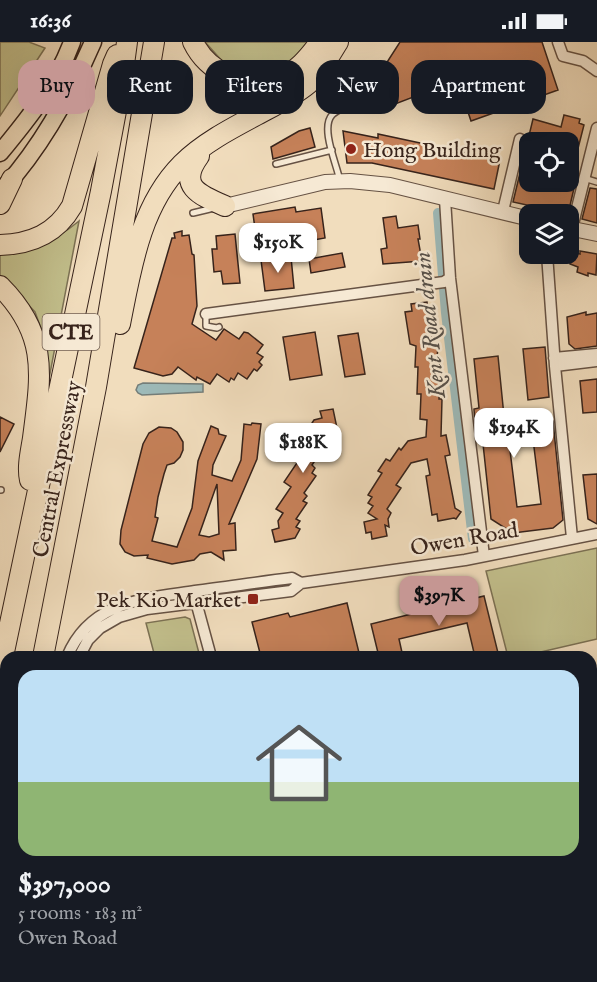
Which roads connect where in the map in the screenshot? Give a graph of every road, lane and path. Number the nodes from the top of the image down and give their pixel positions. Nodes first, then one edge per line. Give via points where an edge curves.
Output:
1 (72, 42) edge
2 (93, 42) edge
3 (125, 42) edge
4 (154, 42) edge
5 (193, 42) edge
6 (320, 42) edge
7 (338, 42) edge
8 (558, 42) edge
9 (597, 71) edge
10 (334, 114) edge
11 (597, 128) edge
12 (519, 143) edge
13 (208, 144) junction
14 (332, 150) junction
15 (0, 153) edge
16 (276, 164) dead end
17 (587, 179) dead end
18 (340, 181) junction
19 (597, 182) edge
20 (6, 185) edge
21 (445, 199) junction
22 (0, 204) edge
23 (576, 204) edge
24 (225, 206) junction
25 (503, 212) junction
26 (193, 213) dead end
27 (519, 216) edge
28 (0, 230) edge
29 (579, 230) edge
30 (597, 234) edge
31 (29, 242) junction
32 (0, 245) edge
33 (548, 264) edge
34 (447, 280) junction
35 (0, 286) edge
36 (206, 314) joint
37 (219, 327) dead end
38 (597, 354) edge
39 (597, 361) edge
40 (555, 362) junction
41 (80, 470) junction
42 (35, 497) junction
43 (597, 534) edge
44 (572, 538) junction
45 (484, 556) junction
46 (195, 597) junction
47 (4, 651) edge
48 (44, 651) edge
49 (71, 651) edge
50 (82, 651) edge
51 (209, 651) edge
52 (0, 923) edge
53 (0, 968) edge

1 - 15 main road via 56,76
2 - 20 main road via 74,87
3 - 31 highway via 112,64 69,212 56,228
3 - 42 highway, Central Expressway / CTE via 122,80 101,191
4 - 41 highway, Central Expressway / CTE
5 - 6 highway via 208,63 221,72 255,82 278,79 295,69
7 - 13 highway via 309,83
8 - 9 street via 563,57 583,61
10 - 14 lane via 327,122
11 - 23 street
12 - 25 street
13 - 24 highway via 192,165 189,177 202,196
13 - 41 highway via 182,164 161,190 146,218 90,455
14 - 16 lane
14 - 18 lane
17 - 19 lane
18 - 21 street via 375,182
18 - 24 street
20 - 22 highway
21 - 25 street
21 - 34 street
24 - 26 lane
25 - 27 street
28 - 31 highway via 15,240
29 - 30 street
31 - 32 highway
33 - 40 street
34 - 36 street
34 - 45 street
35 - 42 highway via 27,321 36,343 39,391 29,475
36 - 37 lane via 207,326
38 - 40 street
39 - 40 street
40 - 44 street
41 - 48 highway, Central Expressway / CTE
42 - 47 highway, Central Expressway / CTE
43 - 44 street, Owen Road
44 - 45 street, Owen Road
45 - 46 street, Owen Road via 301,583 292,578
46 - 49 street, Owen Road via 143,598 110,610 92,620
46 - 50 street, Owen Road via 119,617 94,634
46 - 51 street
52 - 53 highway

